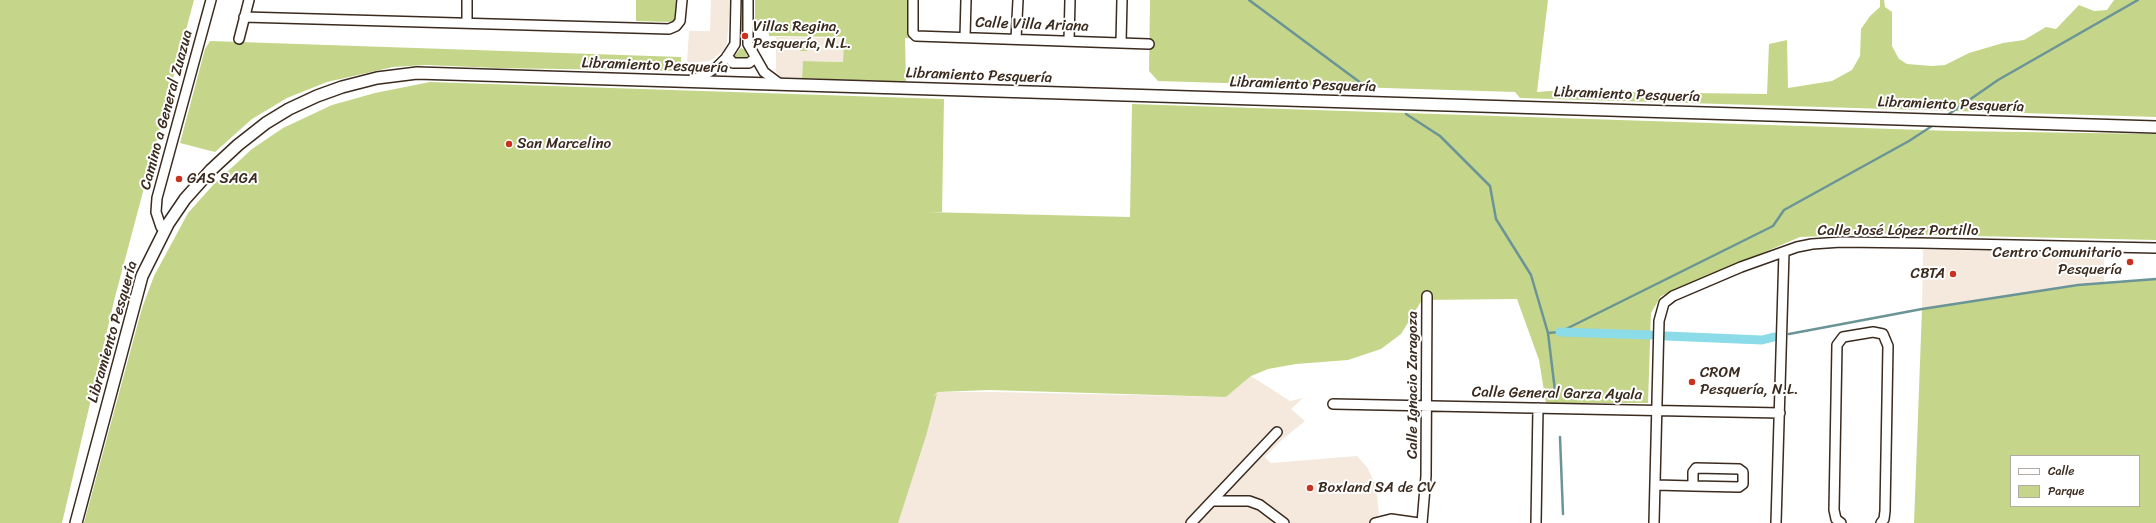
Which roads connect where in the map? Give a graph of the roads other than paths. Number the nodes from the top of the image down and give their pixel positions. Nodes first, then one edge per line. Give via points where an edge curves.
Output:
1 (211, 0) edge
2 (249, 0) edge
3 (467, 0) edge
4 (682, 0) edge
5 (736, 0) edge
6 (748, 0) edge
7 (913, 0) edge
8 (966, 0) edge
9 (1018, 0) edge
10 (1070, 0) edge
11 (1122, 0) edge
12 (244, 17) junction
13 (466, 23) junction
14 (965, 37) junction
15 (239, 39) dead end
16 (1016, 39) junction
17 (1069, 40) junction
18 (1121, 43) junction
19 (1149, 44) dead end
20 (729, 53) junction
21 (753, 54) junction
22 (717, 67) junction
23 (762, 70) junction
24 (685, 81) junction
25 (729, 83) junction
26 (748, 84) junction
27 (781, 85) junction
28 (2156, 127) edge
29 (161, 227) dead end
30 (2156, 248) edge
31 (1784, 252) junction
32 (1427, 296) dead end
33 (1333, 404) dead end
34 (1427, 407) junction
35 (1538, 408) junction
36 (1658, 410) junction
37 (1780, 413) junction
38 (1278, 432) dead end
39 (1656, 485) junction
40 (1692, 486) junction
41 (1212, 501) junction
42 (76, 523) edge
43 (1190, 523) edge
44 (1284, 523) edge
45 (1375, 523) edge
46 (1419, 523) edge
47 (1422, 523) edge
48 (1536, 523) edge
49 (1654, 523) edge
50 (1776, 523) edge
51 (1841, 523) edge
52 (1881, 523) edge

1 - 29 street, Camino a General Zuazua via 157,198 156,212
2 - 12 street
3 - 13 street
4 - 13 street via 681,18 676,26 669,29
5 - 20 street via 736,41
6 - 21 street via 747,42
7 - 14 street, Calle Villa Ariana via 914,36
8 - 14 street
9 - 16 street
10 - 17 street
11 - 18 street
12 - 13 street
12 - 15 street
14 - 16 street, Calle Villa Ariana
16 - 17 street, Calle Villa Ariana
17 - 18 street, Calle Villa Ariana
18 - 19 street, Calle Villa Ariana
20 - 21 street via 740,44 747,45
20 - 21 street via 733,63 752,63
20 - 22 street
21 - 23 street
22 - 24 street via 703,76
22 - 25 street via 716,75
23 - 26 street via 761,79
23 - 27 street
24 - 25 main road, Libramiento Pesquería
24 - 42 main road, Libramiento Pesquería via 417,73 397,75 342,87 317,96 266,123 238,145 185,199 150,257 128,325
25 - 26 main road, Libramiento Pesquería
26 - 27 main road, Libramiento Pesquería
27 - 28 main road, Libramiento Pesquería
30 - 31 street, Calle José López Portillo via 1841,242 1812,244
31 - 36 street, Calle José López Portillo via 1691,288 1664,303 1659,321
31 - 37 street
32 - 34 street, Calle Ignacio Zaragoza
33 - 34 street, Calle General Garza Ayala
34 - 35 street, Calle General Garza Ayala
34 - 47 street, Calle Ignacio Zaragoza
35 - 36 street, Calle General Garza Ayala
35 - 48 street
36 - 37 street, Calle General Garza Ayala
36 - 39 street, Calle José López Portillo
37 - 50 street
38 - 41 street
39 - 40 street
39 - 49 street, Calle José López Portillo
40 - 40 street via 1739,487 1743,484 1743,472 1739,469 1696,468 1693,472
41 - 43 street
41 - 44 street via 1249,501 1260,505
45 - 46 street via 1391,519
51 - 52 street via 1836,519 1834,510 1837,345 1843,337 1873,332 1883,334 1888,346 1885,511

